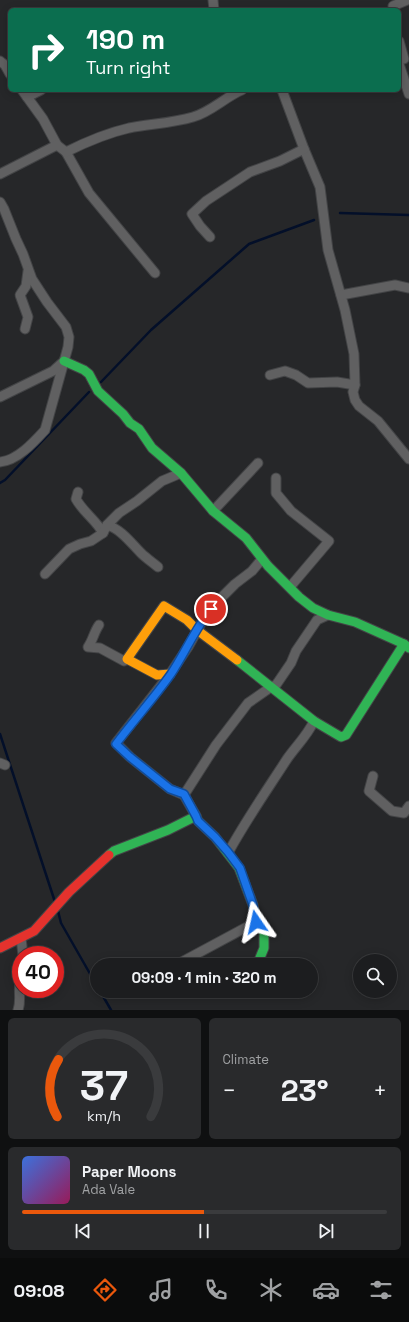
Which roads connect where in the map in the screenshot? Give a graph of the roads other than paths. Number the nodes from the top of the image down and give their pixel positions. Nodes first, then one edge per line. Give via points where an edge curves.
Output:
1 (407, 0) edge
2 (392, 5) edge
3 (403, 60) edge
4 (0, 61) edge
5 (8, 70) edge
6 (235, 92) edge
7 (283, 92) edge
8 (25, 94) edge
9 (409, 94) edge
10 (58, 145) junction
11 (304, 149) junction
12 (66, 152) junction
13 (0, 174) edge
14 (0, 202) edge
15 (4, 223) edge
16 (210, 237) dead end
17 (28, 271) junction
18 (155, 274) dead end
19 (409, 288) edge
20 (341, 296) junction
21 (25, 329) dead end
22 (64, 362) junction
23 (270, 375) dead end
24 (355, 385) junction
25 (0, 397) edge
26 (409, 458) edge
27 (0, 462) edge
28 (258, 464) dead end
29 (180, 473) junction
30 (276, 478) dead end
31 (78, 492) dead end
32 (213, 512) junction
33 (105, 529) junction
34 (262, 559) junction
35 (158, 567) dead end
36 (45, 574) dead end
37 (290, 587) junction
38 (328, 614) junction
39 (99, 625) dead end
40 (197, 630) junction
41 (406, 646) edge
42 (127, 659) junction
43 (170, 674) junction
44 (271, 686) junction
45 (314, 721) junction
46 (373, 776) dead end
47 (184, 794) junction
48 (409, 806) edge
49 (196, 816) junction
50 (228, 852) junction
51 (256, 922) junction
52 (22, 938) junction
53 (22, 946) edge
54 (0, 948) edge
55 (189, 958) edge
56 (260, 958) edge
57 (20, 998) edge
58 (18, 1010) edge

1 - 2 street
3 - 9 street
4 - 5 street
6 - 12 street via 216,106 194,117 127,129 92,140
7 - 11 street
8 - 10 street
10 - 12 street
10 - 13 street
11 - 16 street via 250,172 206,201 192,214
11 - 20 street via 320,187 328,250
12 - 18 street via 89,193
14 - 15 street via 4,209
15 - 17 street via 23,254
17 - 21 street via 26,286 20,295 28,317
17 - 22 street via 66,327 69,337
19 - 20 street via 396,285
20 - 24 street via 354,354
22 - 25 street via 53,372
22 - 27 street via 45,430 12,460
22 - 29 street via 89,374 98,391 130,423 139,428 152,448
23 - 24 street via 285,371 308,383 337,382
24 - 26 street via 353,392 359,406 378,421
28 - 32 street
29 - 32 street
29 - 33 street via 162,481 119,513
30 - 37 street via 276,494 291,511 329,541
31 - 33 street via 78,503 88,516
32 - 34 street via 246,538
33 - 35 street via 112,526
33 - 36 street via 91,541 69,549
34 - 37 street
34 - 40 street via 219,600
37 - 38 street via 313,608
38 - 41 street via 355,622
38 - 44 street via 317,620 276,685
39 - 42 street via 88,647 100,648 124,661
40 - 42 street via 187,620 164,606
40 - 43 street
40 - 44 street
41 - 45 street via 346,735 341,737
42 - 43 street via 158,675
43 - 47 street via 116,744 170,789
44 - 45 street
44 - 47 street via 248,703 216,745
45 - 50 street
46 - 48 street via 369,791 377,799 392,811 404,813
47 - 49 street
49 - 50 street
49 - 52 street via 114,851 69,892 34,931
50 - 51 street via 240,868
51 - 55 street
51 - 56 street via 264,932 264,948
52 - 53 street
52 - 54 street
57 - 58 street

